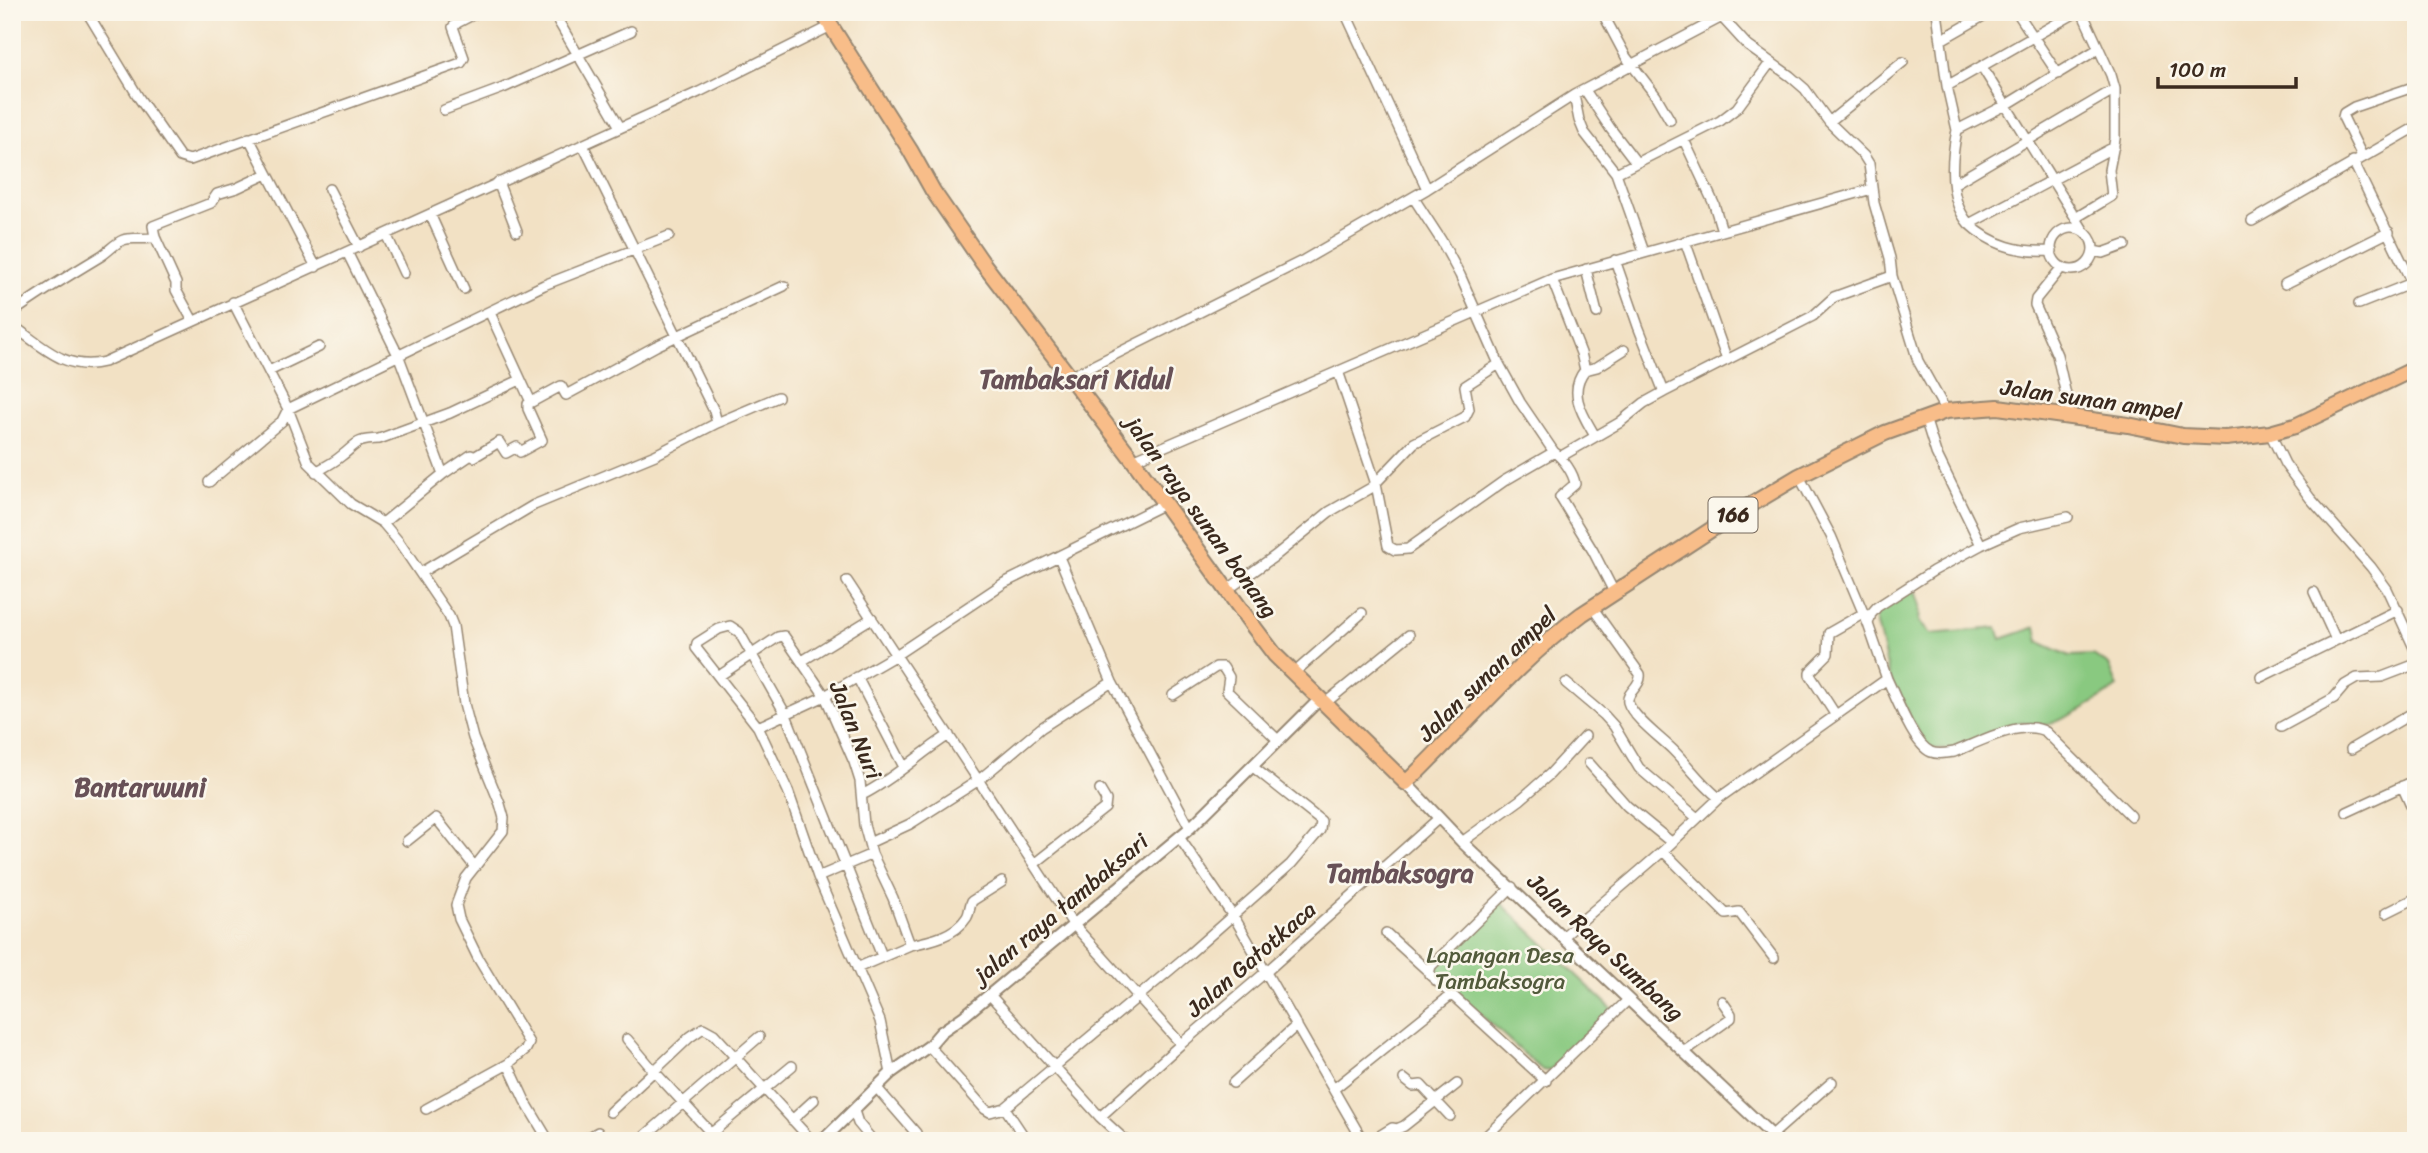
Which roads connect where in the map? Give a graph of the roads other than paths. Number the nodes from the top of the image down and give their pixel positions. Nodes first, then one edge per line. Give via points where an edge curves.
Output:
1 (87, 12) edge
2 (478, 12) edge
3 (553, 12) edge
4 (822, 12) edge
5 (1345, 12) edge
6 (1602, 12) edge
7 (1937, 12) edge
8 (1990, 12) edge
9 (2017, 12) edge
10 (2077, 12) edge
11 (2082, 12) edge
12 (1718, 15) edge
13 (831, 26) junction
14 (631, 31) dead end
15 (2034, 38) junction
16 (1941, 40) junction
17 (2098, 49) junction
18 (579, 54) junction
19 (1903, 62) dead end
20 (1770, 63) junction
21 (1632, 65) junction
22 (1982, 67) junction
23 (2057, 74) junction
24 (1947, 86) junction
25 (2416, 86) edge
26 (2115, 89) junction
27 (1585, 90) junction
28 (1574, 95) junction
29 (2006, 105) junction
30 (444, 110) dead end
31 (1670, 120) dead end
32 (1829, 122) junction
33 (620, 127) junction
34 (2416, 127) edge
35 (1956, 130) junction
36 (248, 138) junction
37 (2026, 139) junction
38 (1684, 140) junction
39 (583, 145) junction
40 (2113, 147) junction
41 (2357, 159) junction
42 (1636, 162) junction
43 (1616, 173) junction
44 (267, 174) junction
45 (2052, 181) junction
46 (498, 182) junction
47 (1955, 183) junction
48 (1872, 188) junction
49 (329, 189) dead end
50 (1427, 189) junction
51 (1413, 197) junction
52 (430, 214) junction
53 (2077, 217) junction
54 (2252, 221) dead end
55 (1969, 224) junction
56 (1722, 230) junction
57 (517, 231) dead end
58 (2389, 232) junction
59 (2085, 233) junction
60 (386, 234) junction
61 (668, 236) dead end
62 (155, 237) junction
63 (1685, 241) junction
64 (2125, 245) dead end
65 (359, 247) junction
66 (633, 250) junction
67 (2052, 251) junction
68 (2093, 251) junction
69 (347, 252) junction
70 (1644, 252) junction
71 (1615, 260) junction
72 (316, 267) junction
73 (2062, 267) junction
74 (1586, 269) junction
75 (404, 273) dead end
76 (1892, 276) junction
77 (1552, 279) junction
78 (2285, 284) dead end
79 (785, 286) dead end
80 (2414, 287) edge
81 (464, 289) dead end
82 (233, 302) junction
83 (2359, 304) dead end
84 (1476, 310) junction
85 (12, 313) edge
86 (490, 313) junction
87 (1597, 313) dead end
88 (193, 321) junction
89 (12, 326) edge
90 (677, 336) junction
91 (319, 347) dead end
92 (1624, 350) dead end
93 (399, 357) junction
94 (1727, 360) junction
95 (1499, 364) junction
96 (1585, 370) junction
97 (2412, 370) edge
98 (269, 371) junction
99 (1338, 371) junction
100 (1070, 377) junction
101 (520, 380) junction
102 (2416, 388) edge
103 (1664, 391) junction
104 (778, 397) dead end
105 (531, 402) junction
106 (288, 409) junction
107 (1946, 411) junction
108 (1925, 418) junction
109 (2075, 418) junction
110 (422, 423) junction
111 (717, 423) junction
112 (2270, 433) junction
113 (1595, 436) junction
114 (1557, 455) junction
115 (1133, 460) junction
116 (316, 472) junction
117 (443, 474) junction
118 (1799, 476) junction
119 (209, 482) dead end
120 (1376, 484) junction
121 (1164, 504) junction
122 (2068, 517) dead end
123 (383, 523) junction
124 (1981, 545) junction
125 (1059, 557) junction
126 (420, 573) junction
127 (847, 581) dead end
128 (1227, 590) junction
129 (1614, 592) junction
130 (2315, 592) dead end
131 (1592, 607) junction
132 (2398, 610) junction
133 (1362, 613) dead end
134 (1864, 613) junction
135 (872, 618) junction
136 (1868, 624) junction
137 (1409, 635) dead end
138 (2336, 640) junction
139 (2416, 652) edge
140 (752, 653) junction
141 (896, 655) junction
142 (802, 662) junction
143 (2416, 664) edge
144 (1294, 673) junction
145 (719, 676) junction
146 (857, 677) junction
147 (2261, 677) dead end
148 (1887, 679) junction
149 (1112, 682) junction
150 (1566, 683) dead end
151 (1173, 695) dead end
152 (825, 696) junction
153 (1322, 702) junction
154 (2416, 711) edge
155 (1835, 714) junction
156 (786, 715) junction
157 (758, 727) junction
158 (2281, 727) dead end
159 (949, 735) junction
160 (1585, 736) dead end
161 (1279, 741) junction
162 (2351, 749) dead end
163 (1589, 763) dead end
164 (904, 767) junction
165 (1253, 767) junction
166 (979, 780) junction
167 (2416, 780) edge
168 (1406, 783) junction
169 (2402, 786) junction
170 (1100, 790) dead end
171 (862, 795) junction
172 (1719, 798) junction
173 (2347, 812) dead end
174 (2131, 816) dead end
175 (1696, 817) junction
176 (2416, 817) edge
177 (1439, 818) junction
178 (1190, 828) junction
179 (1179, 837) junction
180 (407, 841) dead end
181 (1462, 842) junction
182 (1671, 842) junction
183 (869, 844) junction
184 (1663, 850) junction
185 (872, 854) junction
186 (1034, 864) junction
187 (847, 865) junction
188 (475, 867) junction
189 (818, 877) junction
190 (1002, 882) dead end
191 (1511, 887) junction
192 (2416, 898) edge
193 (2386, 913) dead end
194 (1233, 916) junction
195 (1073, 924) junction
196 (1386, 933) dead end
197 (1564, 936) junction
198 (910, 945) junction
199 (882, 956) junction
200 (1774, 958) dead end
201 (857, 968) junction
202 (1266, 972) junction
203 (1429, 972) junction
204 (990, 995) junction
205 (1451, 995) junction
206 (1138, 997) junction
207 (1628, 1000) junction
208 (1722, 1001) dead end
209 (1297, 1025) junction
210 (759, 1037) dead end
211 (627, 1039) dead end
212 (1181, 1044) junction
213 (929, 1046) junction
214 (1685, 1051) junction
215 (734, 1058) junction
216 (508, 1064) junction
217 (792, 1066) dead end
218 (1055, 1068) junction
219 (654, 1071) junction
220 (891, 1073) junction
221 (1404, 1079) dead end
222 (1546, 1081) junction
223 (1832, 1082) dead end
224 (1233, 1083) dead end
225 (1457, 1084) dead end
226 (876, 1087) junction
227 (1335, 1088) junction
228 (764, 1089) junction
229 (814, 1100) dead end
230 (683, 1101) junction
231 (1436, 1102) junction
232 (426, 1108) dead end
233 (1005, 1108) junction
234 (854, 1111) junction
235 (610, 1112) dead end
236 (1450, 1116) dead end
237 (1100, 1117) junction
238 (792, 1119) junction
239 (598, 1132) dead end
240 (710, 1133) junction
241 (916, 1133) dead end
242 (1775, 1138) edge
243 (549, 1141) edge
244 (583, 1141) edge
245 (639, 1141) edge
246 (702, 1141) edge
247 (812, 1141) edge
248 (822, 1141) edge
249 (873, 1141) edge
250 (1027, 1141) edge
251 (1126, 1141) edge
252 (1363, 1141) edge
253 (1370, 1141) edge
254 (1481, 1141) edge

1 - 36 street via 180,156 193,159
2 - 36 street via 453,27 464,58 461,63
3 - 18 street
4 - 13 main road, jalan raya sunan bonang
5 - 50 street
6 - 21 street
7 - 16 street
8 - 16 street
9 - 15 street
10 - 15 street
11 - 17 street
12 - 20 street
12 - 21 street
13 - 33 street
13 - 100 main road, jalan raya sunan bonang via 933,191
14 - 18 street
15 - 22 street
15 - 23 street
16 - 24 street
17 - 23 street
17 - 26 street
18 - 30 street
18 - 33 street
19 - 32 street
20 - 32 street via 1805,89
20 - 38 street via 1731,114
21 - 27 street
21 - 31 street
22 - 24 street
22 - 29 street
23 - 29 street
24 - 35 street
25 - 41 street via 2344,113
26 - 37 street
26 - 40 street
27 - 28 street
27 - 42 street
28 - 43 street via 1584,132
28 - 50 street
29 - 35 street
29 - 37 street
32 - 48 street via 1864,156
33 - 39 street
34 - 41 street
35 - 47 street
36 - 44 street
37 - 45 street
37 - 47 street
38 - 42 street
38 - 56 street
39 - 46 street
39 - 66 street
40 - 45 street
40 - 53 street via 2109,170 2112,196
41 - 54 street
41 - 58 street
42 - 43 street
43 - 70 street
44 - 62 street via 156,224
44 - 72 street
45 - 53 street
45 - 55 street
46 - 52 street
46 - 57 street
47 - 55 street via 1956,198
48 - 56 street
48 - 76 street
49 - 65 street
50 - 51 street
51 - 84 street via 1441,240
51 - 100 street via 1292,266
52 - 60 street
52 - 81 street
53 - 59 street
55 - 67 street via 2008,247
56 - 63 street
58 - 78 street
58 - 80 street
59 - 67 street via 2065,230 2055,238
59 - 68 street
60 - 65 street
60 - 75 street
61 - 66 street
62 - 85 street via 121,241
62 - 88 street
63 - 70 street
63 - 94 street
64 - 68 street via 2103,253
65 - 69 street
66 - 86 street via 544,285
66 - 90 street
67 - 73 street
68 - 73 street via 2082,267
69 - 72 street
69 - 93 street
70 - 71 street
71 - 74 street
71 - 103 street
72 - 82 street
73 - 109 street via 2035,304 2057,355
74 - 77 street
74 - 87 street
76 - 94 street via 1834,296 1813,316
76 - 107 street via 1918,361
77 - 84 street
77 - 96 street
79 - 90 street
80 - 83 street
82 - 88 street
82 - 98 street
84 - 95 street
84 - 99 street
86 - 93 street
86 - 101 street
88 - 89 street via 104,362 84,366 64,360
90 - 105 street via 566,395 561,386
90 - 111 street
91 - 98 street
92 - 96 street
93 - 106 street
93 - 110 street
94 - 103 street
95 - 114 street
95 - 120 street via 1465,386 1465,417 1414,443
96 - 113 street via 1576,391 1580,410
97 - 102 street
97 - 112 main road, Jalan sunan ampel / 166
98 - 106 street
99 - 115 street
99 - 120 street
100 - 115 main road, jalan raya sunan bonang
101 - 105 street
101 - 110 street
103 - 113 street
104 - 111 street
105 - 117 street via 527,406 542,440 520,452 517,447 506,453 499,442
106 - 116 street
106 - 119 street via 282,421
107 - 108 main road, Jalan sunan ampel / 166
107 - 109 main road, Jalan sunan ampel / 166 via 1995,407
108 - 118 main road, Jalan sunan ampel / 166
108 - 124 street via 1936,453
109 - 112 main road, Jalan sunan ampel / 166 via 2205,438
110 - 116 street via 354,444
110 - 117 street
111 - 126 street via 655,455 534,505
112 - 132 street via 2299,484 2371,567
113 - 114 street
114 - 120 street via 1504,481 1404,551 1388,546
114 - 129 street via 1576,482 1560,497
115 - 121 main road, jalan raya sunan bonang
116 - 123 street via 351,504
117 - 123 street
118 - 129 main road, Jalan sunan ampel / 166
118 - 134 street
120 - 128 street via 1329,512
121 - 125 street
121 - 128 main road, jalan raya sunan bonang
122 - 124 street via 2019,528
123 - 126 street
124 - 136 street via 1877,607
125 - 141 street via 1004,583
125 - 149 street
126 - 188 street via 453,626 473,738 504,818 503,831
127 - 135 street
128 - 144 main road, jalan raya sunan bonang
129 - 131 main road, Jalan sunan ampel / 166
130 - 138 street
131 - 168 main road, Jalan sunan ampel / 166 via 1505,682
131 - 172 street via 1640,674 1628,703
132 - 138 street
132 - 139 street
133 - 144 street
134 - 136 street
134 - 155 street via 1829,632 1828,654 1810,672
135 - 141 street
135 - 142 street
136 - 148 street
137 - 153 street
138 - 147 street
140 - 142 street, Jalan Nuri via 784,636
140 - 145 street
140 - 145 street via 734,626 719,629 697,643 696,648
140 - 156 street
141 - 146 street
141 - 159 street
142 - 152 street, Jalan Nuri
143 - 158 street via 2382,677 2357,678 2334,698
144 - 153 main road, jalan raya sunan bonang
145 - 157 street
146 - 152 street
146 - 164 street
148 - 155 street
148 - 174 street via 1911,727 1931,752 1954,752 2017,728 2039,728
149 - 166 street via 1041,727
149 - 178 street
150 - 175 street via 1609,720 1639,768
151 - 161 street via 1223,667 1227,691
152 - 156 street
152 - 171 street, Jalan Nuri via 854,762
153 - 161 street, jalan raya tambaksari
153 - 168 main road, jalan raya sunan bonang
154 - 162 street
155 - 172 street
156 - 157 street
156 - 187 street
157 - 189 street via 788,791
159 - 164 street
159 - 166 street
160 - 181 street via 1550,774
161 - 165 street, jalan raya tambaksari
163 - 182 street via 1627,806
164 - 171 street
165 - 178 street, jalan raya tambaksari
165 - 194 street via 1322,826 1290,864
166 - 183 street
166 - 186 street
167 - 169 street
168 - 177 street, Jalan Raya Sumbang
169 - 173 street
169 - 176 street
170 - 186 street via 1105,808
171 - 183 street, Jalan Nuri
172 - 175 street
175 - 182 street
177 - 181 street, Jalan Raya Sumbang
177 - 202 street, Jalan Gatotkaca
178 - 179 street, jalan raya tambaksari
179 - 194 street
179 - 195 street, jalan raya tambaksari
180 - 188 street via 436,818
181 - 191 street, Jalan Raya Sumbang
182 - 184 street
183 - 185 street, Jalan Nuri
184 - 197 street
184 - 200 street via 1726,914 1739,912
185 - 187 street
185 - 198 street, Jalan Nuri
186 - 195 street
187 - 189 street
187 - 199 street
188 - 216 street via 456,905 478,958 529,1043
189 - 201 street
190 - 198 street via 971,901 967,917 951,931
191 - 197 street, Jalan Raya Sumbang
191 - 203 street
192 - 193 street
194 - 202 street
194 - 206 street
195 - 204 street, jalan raya tambaksari
195 - 206 street
196 - 203 street
197 - 207 street, Jalan Raya Sumbang
198 - 199 street
199 - 201 street
201 - 220 street via 880,1021
202 - 209 street
202 - 212 street, Jalan Gatotkaca
203 - 205 street
204 - 213 street, jalan raya tambaksari
204 - 218 street
205 - 222 street
205 - 227 street
206 - 212 street
206 - 218 street
207 - 214 street, Jalan Raya Sumbang
207 - 222 street
208 - 214 street via 1731,1018
209 - 224 street
209 - 227 street
210 - 215 street
211 - 219 street
212 - 237 street, Jalan Gatotkaca
213 - 220 street, jalan raya tambaksari
213 - 233 street via 985,1109
214 - 242 street, Jalan Raya Sumbang
215 - 219 street via 703,1028
215 - 228 street
215 - 230 street
216 - 232 street
216 - 243 street
217 - 228 street
218 - 233 street
218 - 237 street
219 - 230 street
219 - 235 street
220 - 226 street, jalan raya tambaksari
221 - 231 street via 1413,1086 1421,1085
222 - 254 street
223 - 242 street
225 - 231 street
226 - 234 street, jalan raya tambaksari
226 - 241 street
227 - 252 street
228 - 238 street
228 - 240 street
229 - 238 street
230 - 240 street
230 - 245 street
231 - 236 street
231 - 253 street via 1399,1129 1392,1128
233 - 250 street
234 - 248 street, jalan raya tambaksari
234 - 249 street
237 - 251 street
238 - 247 street
239 - 244 street
240 - 246 street

